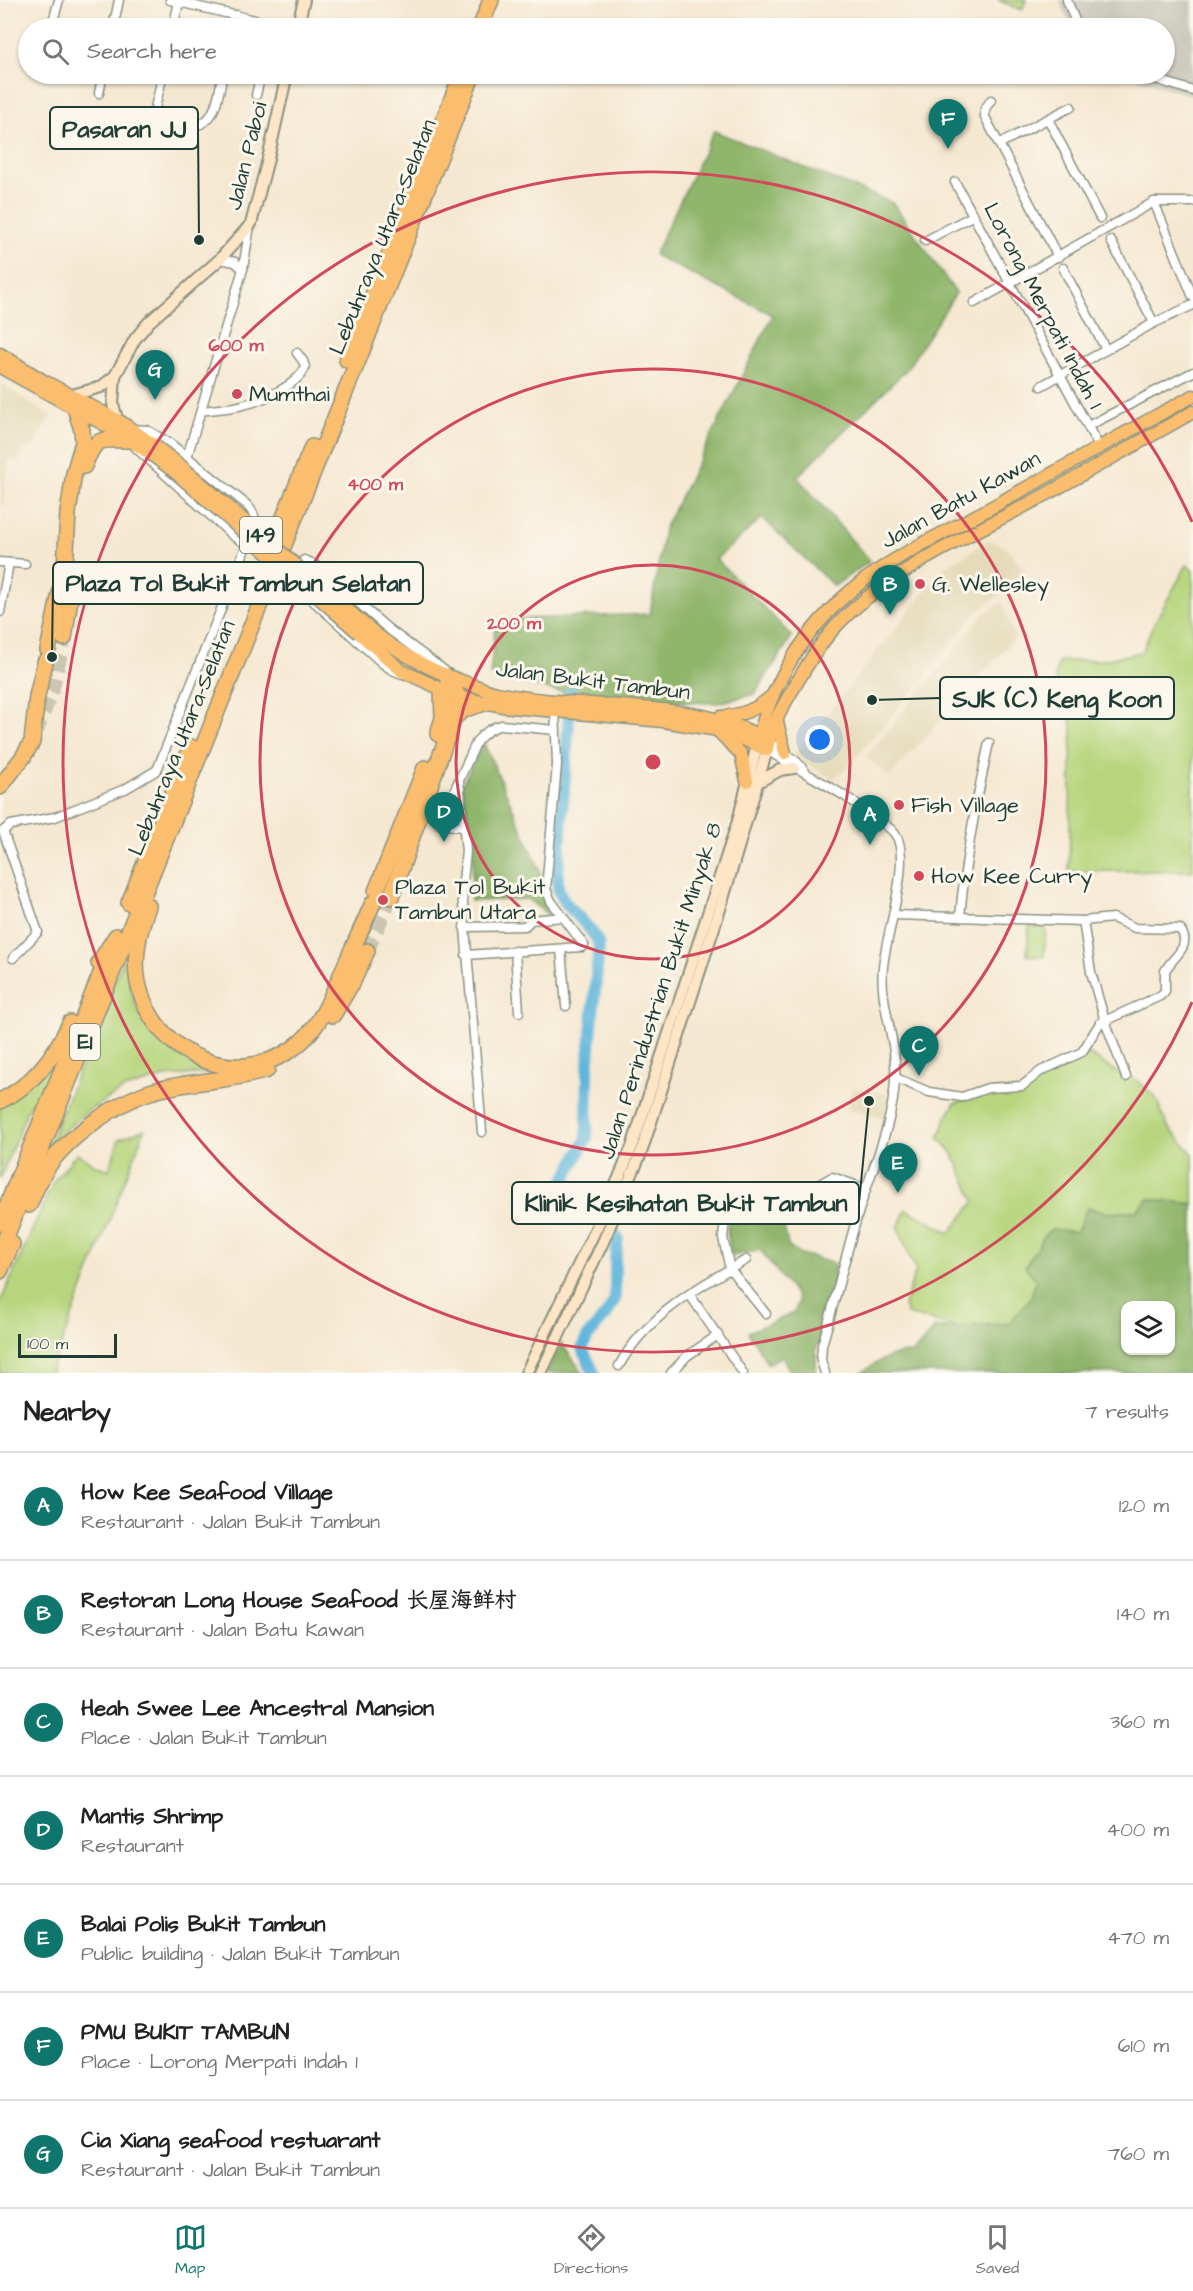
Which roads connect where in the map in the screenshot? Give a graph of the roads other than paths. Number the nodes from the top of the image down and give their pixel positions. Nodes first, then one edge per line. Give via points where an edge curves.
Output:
1 (59, 0) edge
2 (119, 0) edge
3 (304, 0) edge
4 (491, 0) edge
5 (502, 0) edge
6 (1067, 0) edge
7 (174, 1) edge
8 (237, 15) junction
9 (54, 18) edge
10 (115, 18) edge
11 (173, 18) edge
12 (236, 18) edge
13 (247, 18) edge
14 (300, 18) edge
15 (484, 18) edge
16 (495, 18) edge
17 (1074, 18) edge
18 (101, 84) edge
19 (161, 84) edge
20 (220, 84) edge
21 (259, 84) edge
22 (285, 84) edge
23 (458, 84) edge
24 (469, 84) edge
25 (1169, 84) edge
26 (1193, 92) edge
27 (99, 93) dead end
28 (256, 95) dead end
29 (991, 100) dead end
30 (1071, 107) dead end
31 (154, 115) junction
32 (1048, 119) junction
33 (149, 133) dead end
34 (999, 144) junction
35 (956, 182) dead end
36 (1154, 202) junction
37 (1193, 202) edge
38 (974, 215) junction
39 (1100, 218) dead end
40 (250, 224) junction
41 (925, 241) dead end
42 (1111, 241) dead end
43 (1058, 257) junction
44 (220, 259) junction
45 (1063, 268) dead end
46 (243, 269) junction
47 (1010, 283) junction
48 (1193, 297) edge
49 (974, 303) dead end
50 (1193, 305) edge
51 (1154, 323) junction
52 (1106, 350) junction
53 (297, 353) dead end
54 (0, 354) edge
55 (1193, 372) edge
56 (2, 373) edge
57 (1060, 375) junction
58 (115, 376) junction
59 (1041, 386) dead end
60 (1193, 396) edge
61 (74, 401) junction
62 (201, 411) junction
63 (1193, 412) edge
64 (117, 419) junction
65 (1088, 426) junction
66 (130, 434) junction
67 (1099, 447) junction
68 (187, 457) junction
69 (247, 544) junction
70 (5, 562) edge
71 (25, 564) dead end
72 (0, 612) edge
73 (362, 629) junction
74 (64, 638) tunnel mouth
75 (420, 680) junction
76 (449, 682) junction
77 (775, 693) junction
78 (459, 697) junction
79 (485, 703) junction
80 (559, 706) junction
81 (454, 717) junction
82 (777, 720) junction
83 (716, 724) junction
84 (555, 730) junction
85 (763, 743) junction
86 (989, 743) dead end
87 (785, 753) junction
88 (794, 768) junction
89 (806, 772) junction
90 (459, 781) junction
91 (751, 782) junction
92 (0, 787) edge
93 (462, 827) junction
94 (169, 831) junction
95 (391, 897) tunnel mouth
96 (894, 915) junction
97 (563, 917) junction
98 (960, 917) junction
99 (1083, 921) junction
100 (464, 927) junction
101 (116, 936) junction
102 (561, 949) junction
103 (367, 951) tunnel mouth
104 (515, 951) junction
105 (466, 955) junction
106 (13, 958) dead end
107 (566, 1006) dead end
108 (519, 1012) dead end
109 (1105, 1022) junction
110 (1126, 1077) dead end
111 (896, 1078) junction
112 (0, 1101) edge
113 (482, 1132) dead end
114 (864, 1188) junction
115 (802, 1194) junction
116 (610, 1212) junction
117 (0, 1223) edge
118 (0, 1252) edge
119 (746, 1260) dead end
120 (730, 1269) junction
121 (0, 1271) edge
122 (690, 1295) junction
123 (766, 1314) dead end
124 (718, 1335) junction
125 (619, 1366) dead end
126 (526, 1373) edge
127 (541, 1373) edge
128 (671, 1373) edge
129 (743, 1373) edge
130 (825, 1373) edge

1 - 9 street
2 - 10 street
3 - 14 street
4 - 15 highway
5 - 16 highway
6 - 17 street
7 - 8 street
7 - 11 street
8 - 12 street
8 - 13 street
18 - 27 street
19 - 31 street
20 - 31 street via 213,113 204,123 195,126
21 - 28 street
22 - 40 street, Jalan Paboi
23 - 101 highway, Lebuhraya Utara–Selatan / E1
24 - 94 highway, Lebuhraya Utara–Selatan / E1
25 - 26 street
29 - 34 street via 985,117
30 - 32 street
31 - 33 street
32 - 34 street
32 - 39 street
34 - 43 street
35 - 38 street, Lorong Merpati Indah 1
36 - 37 street
36 - 43 street
36 - 48 street
38 - 41 street
38 - 47 street, Lorong Merpati Indah 1
40 - 44 street, Jalan Paboi
40 - 46 street
42 - 51 street
43 - 47 street
44 - 46 street via 235,262
44 - 58 street, Jalan Paboi via 149,322
45 - 52 street
46 - 62 street
47 - 49 street
47 - 57 street, Lorong Merpati Indah 1
50 - 51 street
51 - 52 street
52 - 57 street
53 - 62 street via 305,367 296,381 241,406
54 - 61 main road, Jalan Bukit Tambun / 149
55 - 65 street
56 - 61 main road, Jalan Bukit Tambun / 149
57 - 59 street
57 - 65 street, Lorong Merpati Indah 1
58 - 61 street
58 - 64 street, Jalan Paboi via 113,404
60 - 67 main road, Jalan Batu Kawan
61 - 64 main road, Jalan Bukit Tambun / 149
61 - 66 main road, Jalan Bukit Tambun / 149
61 - 92 highway via 82,442 68,513 65,569 37,696 32,742
62 - 68 street
63 - 82 main road, Jalan Batu Kawan via 884,585 844,617 825,639
64 - 66 main road, Jalan Bukit Tambun / 149
65 - 67 street, Lorong Merpati Indah 1
66 - 68 street via 147,430
66 - 69 street via 144,457
66 - 73 main road, Jalan Bukit Tambun / 149, bridge
66 - 74 highway via 95,444 81,474 72,592
67 - 77 main road, Jalan Batu Kawan via 853,589 802,642
68 - 69 street via 255,514
69 - 106 street via 157,770 125,789 55,817 11,825 3,831 38,932
70 - 71 street
70 - 72 street
73 - 75 main road, Jalan Bukit Tambun / 149 via 396,667
73 - 76 main road, Jalan Bukit Tambun / 149
75 - 76 main road, Jalan Bukit Tambun / 149
75 - 76 street via 388,668 294,583 290,572 296,565 304,560 314,564
76 - 78 highway
76 - 80 main road, Jalan Bukit Tambun
76 - 94 highway via 435,744 328,1006 302,1040 279,1056 260,1063 230,1066 204,1060 177,1046 159,1029 143,1000 138,982 138,945
77 - 83 main road via 753,710
77 - 85 main road, Jalan Batu Kawan
78 - 79 main road, Jalan Bukit Tambun
78 - 81 highway
79 - 80 main road, Jalan Bukit Tambun
79 - 81 highway
80 - 83 main road, Jalan Bukit Tambun via 663,721
80 - 84 street
81 - 95 highway
82 - 85 main road, Jalan Batu Kawan
82 - 87 main road
83 - 85 main road, Jalan Bukit Tambun via 734,735
83 - 91 main road via 741,754
84 - 90 street via 494,726 477,741
84 - 97 street via 557,765 546,890
85 - 87 street, Jalan Bukit Tambun
85 - 88 street, Jalan Bukit Tambun
85 - 91 street, Jalan Perindustrian Bukit Minyak 8
86 - 98 street via 975,806
87 - 89 street, Jalan Bukit Tambun
88 - 89 street, Jalan Bukit Tambun
88 - 91 street
89 - 96 street, Jalan Bukit Tambun via 865,809 896,835 901,854
90 - 93 street
90 - 93 street via 439,824
91 - 116 street, Jalan Perindustrian Bukit Minyak 8
93 - 100 street via 466,851
94 - 118 highway, Lebuhraya Utara–Selatan / E1
96 - 98 street
96 - 111 street, Jalan Bukit Tambun via 882,981
97 - 100 street via 531,920 525,926
97 - 102 street via 584,945
98 - 99 street
99 - 109 street via 1091,972
99 - 109 street via 1115,918 1135,928 1176,927 1185,935 1183,951 1165,971 1165,991 1161,996
100 - 105 street
101 - 112 highway via 57,1049 22,1088
101 - 117 highway, Lebuhraya Utara–Selatan / E1
102 - 104 street
102 - 107 street
103 - 121 highway via 326,1025 293,1058 241,1078 150,1092 85,1128 48,1167
104 - 105 street
104 - 108 street
105 - 113 street
109 - 110 street
109 - 111 street via 1100,1023 1082,1052 1041,1071 1022,1086 988,1088 962,1097 929,1092
111 - 114 street, Jalan Bukit Tambun via 888,1126
114 - 115 street via 832,1177
114 - 115 street via 844,1212 811,1208
114 - 130 street, Jalan Bukit Tambun via 822,1345
115 - 120 street via 762,1191 732,1209 725,1220 723,1238
116 - 126 street, Jalan Perindustrian Bukit Minyak 8 via 593,1235
116 - 127 street, Jalan Perindustrian Bukit Minyak 8 via 603,1242
119 - 120 street
120 - 122 street
120 - 123 street
122 - 124 street
122 - 125 street via 638,1337
124 - 128 street via 687,1356
124 - 129 street

